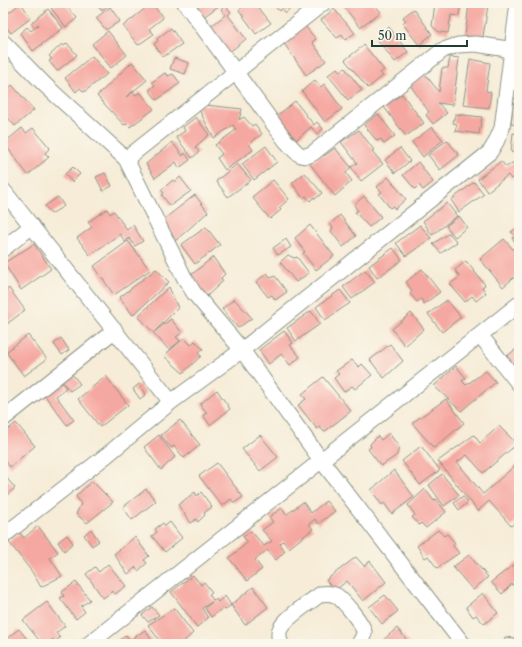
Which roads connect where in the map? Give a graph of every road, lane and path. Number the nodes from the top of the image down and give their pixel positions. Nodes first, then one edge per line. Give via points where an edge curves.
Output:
1 (185, 3) edge
2 (323, 3) edge
3 (518, 3) edge
4 (3, 42) edge
5 (515, 44) edge
6 (236, 72) junction
7 (126, 159) junction
8 (3, 190) edge
9 (32, 226) junction
10 (3, 249) edge
11 (519, 304) edge
12 (115, 330) junction
13 (480, 335) junction
14 (242, 350) junction
15 (519, 384) edge
16 (171, 402) junction
17 (3, 419) edge
18 (321, 460) junction
19 (3, 536) edge
20 (94, 642) edge
21 (282, 644) edge
22 (359, 644) edge
23 (463, 644) edge

1 - 6 street
2 - 6 street
3 - 5 street
4 - 7 street via 45,85
5 - 6 street via 458,45 443,50 307,157 301,156 286,141
5 - 14 street via 502,128 490,152
6 - 7 street
7 - 14 street via 184,277 194,293
8 - 9 street
9 - 10 street
9 - 12 street
11 - 13 street
12 - 16 street
12 - 17 street
13 - 15 street
13 - 18 street
14 - 16 street
14 - 18 street
16 - 19 street
18 - 20 street
18 - 23 street
21 - 22 street via 279,630 284,622 321,594 328,593 337,596 359,622 364,631

